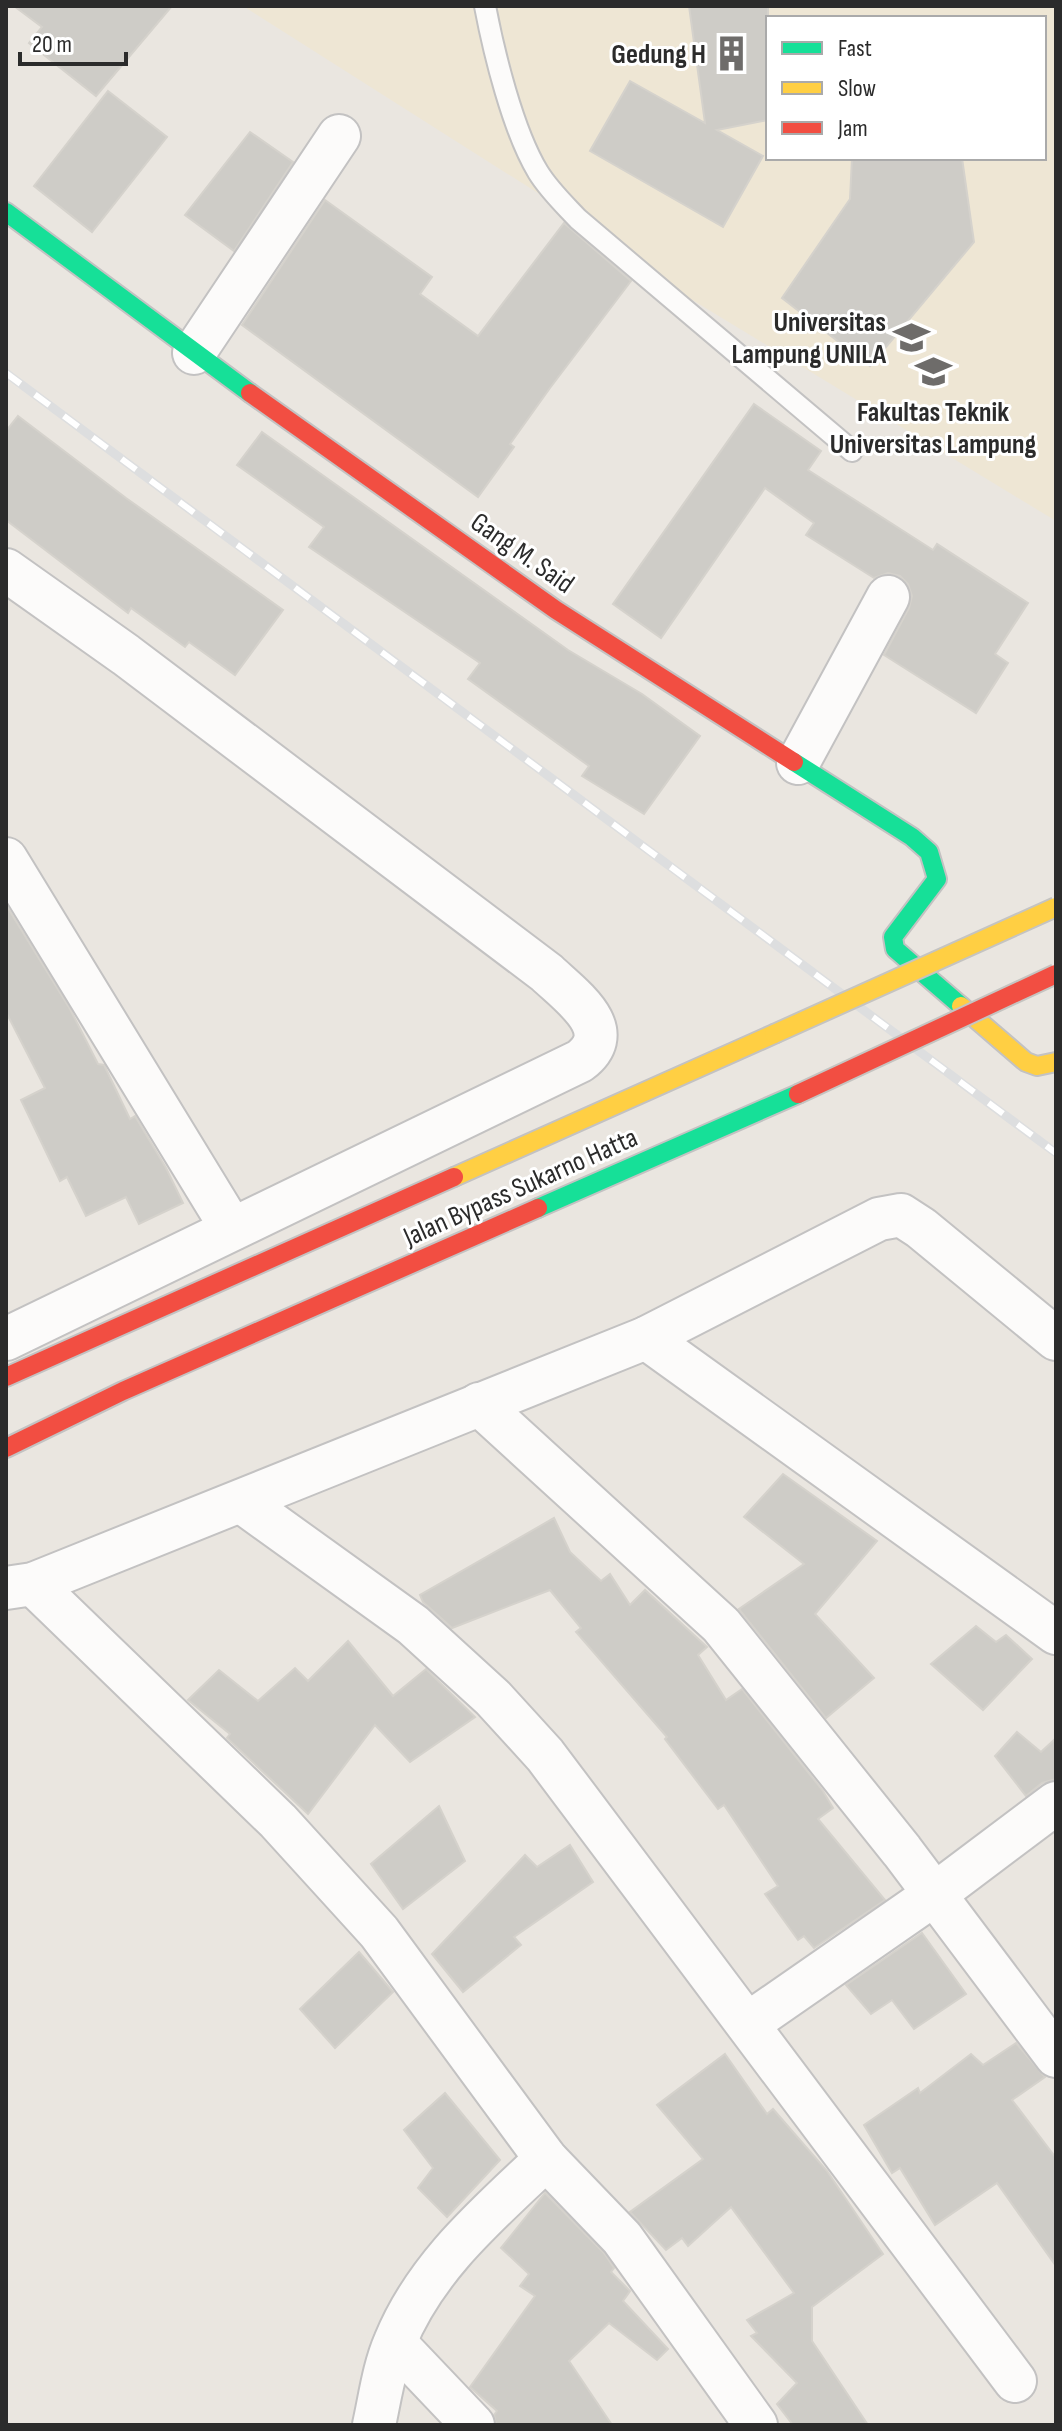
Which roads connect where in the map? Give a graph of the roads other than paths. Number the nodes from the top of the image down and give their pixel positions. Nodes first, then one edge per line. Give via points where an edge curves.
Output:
1 (485, 6) edge
2 (339, 136) dead end
3 (6, 212) edge
4 (194, 353) junction
5 (852, 451) dead end
6 (6, 570) edge
7 (888, 597) dead end
8 (798, 763) junction
9 (6, 859) edge
10 (1056, 907) edge
11 (1056, 974) edge
12 (1056, 1062) edge
13 (232, 1229) junction
14 (9, 1332) edge
15 (646, 1338) junction
16 (1056, 1339) edge
17 (6, 1377) edge
18 (479, 1404) junction
19 (6, 1448) edge
20 (242, 1502) junction
21 (19, 1586) edge
22 (1056, 1633) edge
23 (1056, 1803) edge
24 (935, 1894) junction
25 (749, 2023) junction
26 (1056, 2056) edge
27 (546, 2159) junction
28 (395, 2343) junction
29 (1015, 2381) dead end
30 (374, 2425) edge
31 (473, 2425) edge
32 (756, 2425) edge

1 - 5 lane via 504,87 550,190
2 - 4 street
3 - 4 main road, Gang M. Said
4 - 8 main road, Gang M. Said via 556,610
6 - 13 street via 547,973 593,1020 595,1044 580,1061
7 - 8 street
8 - 12 main road, Gang M. Said via 929,852 937,879 893,937 895,949 1026,1062
9 - 13 street
10 - 17 main road, Jalan Bypass Sukarno Hatta, bridge
11 - 19 main road, Jalan Bypass Sukarno Hatta, bridge
13 - 14 street
15 - 16 street via 879,1219 901,1215
15 - 18 street
15 - 22 street
18 - 20 street
18 - 24 street via 721,1625
20 - 21 street
20 - 25 street via 413,1625 493,1698 545,1755
21 - 27 street via 316,1859 379,1932
23 - 24 street
24 - 25 street
24 - 26 street
25 - 29 street
27 - 28 street via 457,2244 426,2284
27 - 32 street via 622,2238
28 - 30 street
28 - 31 street

